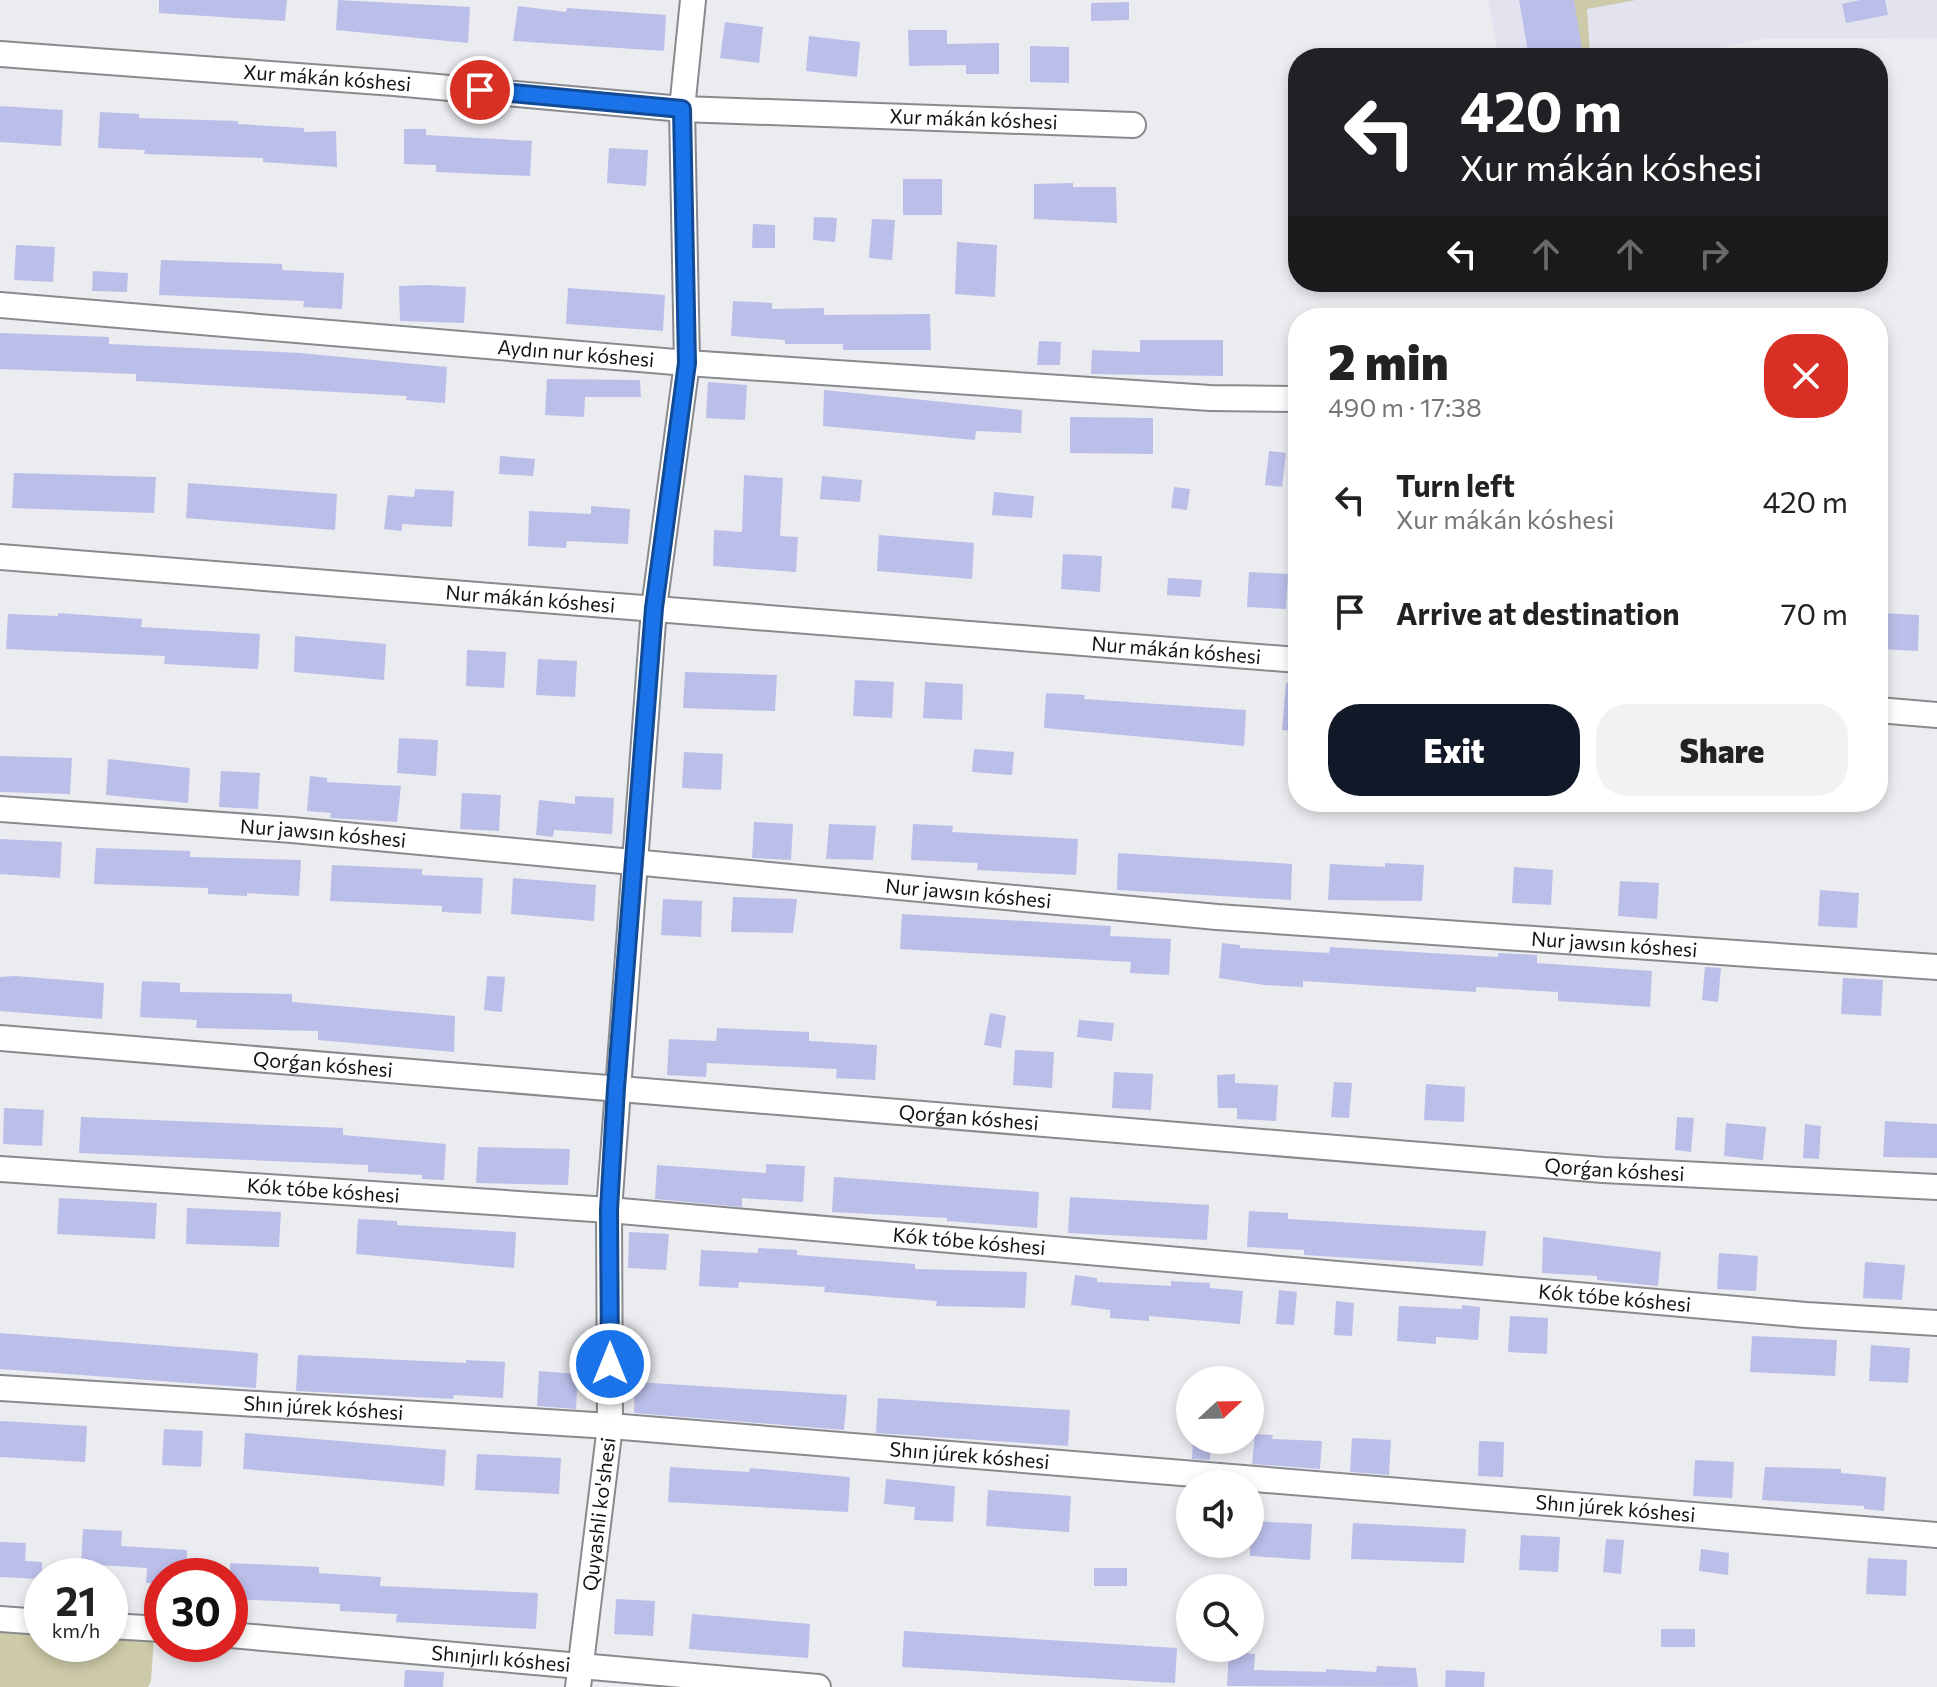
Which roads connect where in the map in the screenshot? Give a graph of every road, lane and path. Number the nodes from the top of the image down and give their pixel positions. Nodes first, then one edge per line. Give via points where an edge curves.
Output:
1 (693, 0) edge
2 (0, 54) edge
3 (682, 109) junction
4 (1133, 125) dead end
5 (0, 305) edge
6 (687, 363) junction
7 (1288, 399) edge
8 (0, 557) edge
9 (654, 608) junction
10 (1288, 659) edge
11 (1888, 711) edge
12 (1937, 715) edge
13 (0, 809) edge
14 (635, 862) junction
15 (1937, 967) edge
16 (0, 1038) edge
17 (616, 1088) junction
18 (0, 1169) edge
19 (1937, 1187) edge
20 (609, 1210) junction
21 (1937, 1323) edge
22 (0, 1388) edge
23 (610, 1426) junction
24 (1937, 1535) edge
25 (0, 1619) edge
26 (24, 1621) edge
27 (248, 1637) edge
28 (580, 1677) edge
29 (818, 1687) edge

1 - 3 street, Quyashli ko'shesi
2 - 3 street, Xur mákán kóshesi
3 - 4 street, Xur mákán kóshesi
3 - 6 street, Quyashli ko'shesi
5 - 6 street, Aydın nur kóshesi
6 - 7 street, Aydın nur kóshesi
6 - 9 street, Quyashli ko'shesi
8 - 9 street, Nur mákán kóshesi
9 - 10 street, Nur mákán kóshesi
9 - 14 street, Quyashli ko'shesi
11 - 12 street
13 - 14 street, Nur jawsın kóshesi
14 - 15 street, Nur jawsın kóshesi via 1217,917
14 - 17 street, Quyashli ko'shesi
16 - 17 street, Qorǵan kóshesi
17 - 19 street, Qorǵan kóshesi via 1603,1170
17 - 20 street, Quyashli ko'shesi
18 - 20 street, Kók tóbe kóshesi
20 - 21 street, Kók tóbe kóshesi
20 - 23 street, Quyashli ko'shesi
22 - 23 street, Shın júrek kóshesi
23 - 24 street, Shın júrek kóshesi
23 - 28 street, Quyashli ko'shesi
25 - 26 street
27 - 28 street, Shınjırlı kóshesi
28 - 29 street, Shınjırlı kóshesi

